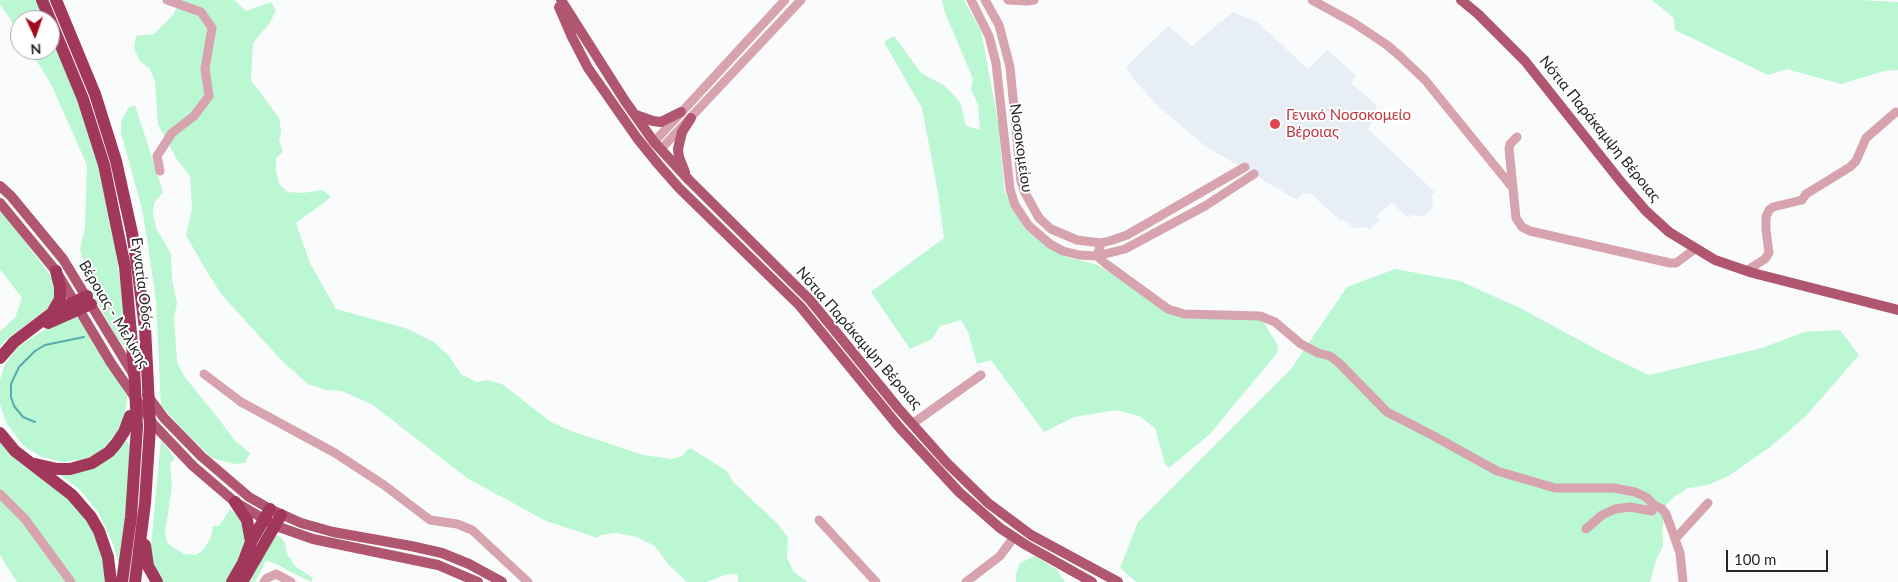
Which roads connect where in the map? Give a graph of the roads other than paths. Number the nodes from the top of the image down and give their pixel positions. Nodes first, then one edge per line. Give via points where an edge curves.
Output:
1 (42, 0) edge
2 (56, 0) edge
3 (167, 0) edge
4 (556, 0) edge
5 (561, 0) edge
6 (785, 0) edge
7 (801, 0) edge
8 (971, 0) edge
9 (986, 0) edge
10 (1008, 0) edge
11 (1034, 0) edge
12 (1312, 0) edge
13 (1461, 0) edge
14 (681, 112) junction
15 (1896, 112) dead end
16 (635, 115) junction
17 (692, 118) junction
18 (1517, 137) dead end
19 (657, 146) junction
20 (647, 151) junction
21 (1245, 167) dead end
22 (160, 171) dead end
23 (1254, 174) dead end
24 (689, 180) junction
25 (0, 186) edge
26 (1512, 187) junction
27 (0, 203) edge
28 (1101, 243) junction
29 (1695, 249) junction
30 (1097, 256) junction
31 (56, 271) junction
32 (1746, 271) junction
33 (84, 303) junction
34 (1898, 310) edge
35 (52, 313) junction
36 (32, 329) junction
37 (0, 358) edge
38 (140, 366) junction
39 (204, 374) dead end
40 (981, 375) dead end
41 (139, 424) junction
42 (912, 424) junction
43 (0, 432) edge
44 (26, 460) junction
45 (0, 494) edge
46 (235, 502) junction
47 (1708, 503) dead end
48 (1654, 505) junction
49 (273, 517) junction
50 (144, 518) junction
51 (819, 520) dead end
52 (1586, 529) dead end
53 (1014, 537) junction
54 (1675, 539) junction
55 (251, 542) junction
56 (71, 582) edge
57 (111, 582) edge
58 (122, 582) edge
59 (135, 582) edge
60 (157, 582) edge
61 (232, 582) edge
62 (242, 582) edge
63 (264, 582) edge
64 (291, 582) edge
65 (478, 582) edge
66 (502, 582) edge
67 (528, 582) edge
68 (876, 582) edge
69 (966, 582) edge
70 (1092, 582) edge
71 (1118, 582) edge
72 (1684, 582) edge

1 - 38 highway, Εγνατία Οδός via 83,99 104,165 125,267
2 - 38 highway, Εγνατία Οδός via 94,94 120,178 137,265
3 - 22 street via 201,12 212,28 205,69 209,96 194,116 172,133 157,156
4 - 20 main road, Νότια Παράκαμψη Βέροιας via 588,68
5 - 16 main road, Νότια Παράκαμψη Βέροιας
6 - 14 street
7 - 17 street
8 - 30 street, Νοσοκομείου via 989,36 996,64 1010,189 1015,205 1029,226 1050,244 1063,251
9 - 28 street, Νοσοκομείου via 999,25 1010,67 1024,192 1039,218 1051,229 1077,240
10 - 11 street
12 - 26 street via 1354,23 1401,57 1425,80
13 - 29 main road, Νότια Παράκαμψη Βέροιας via 1525,61 1646,211
14 - 16 main road via 661,122
14 - 19 street
15 - 32 street via 1866,138 1850,168 1806,194 1802,200 1769,210 1766,217 1769,253
16 - 19 main road, Νότια Παράκαμψη Βέροιας
17 - 19 street
17 - 24 main road via 682,132 678,149
18 - 26 street via 1509,149
19 - 20 main road
19 - 24 main road, Νότια Παράκαμψη Βέροιας
20 - 53 main road, Νότια Παράκαμψη Βέροιας via 679,188 800,306 899,427 959,492
21 - 28 street, Νοσοκομείου via 1127,235
23 - 30 street, Νοσοκομείου via 1205,206 1133,245
24 - 42 main road, Νότια Παράκαμψη Βέροιας via 810,300
25 - 33 main road, Βέροιας - Μελίκης via 62,258
26 - 29 street via 1516,218 1522,227 1530,231 1670,263 1676,263
27 - 31 main road, Βέροιας - Μελίκης
28 - 30 street
29 - 32 main road, Νότια Παράκαμψη Βέροιας
30 - 48 street via 1168,309 1184,314 1260,316 1275,322 1301,344 1339,362 1387,412 1498,471 1554,488 1614,488 1635,492
31 - 33 main road, Βέροιας - Μελίκης
31 - 35 highway via 60,299
32 - 34 main road, Νότια Παράκαμψη Βέροιας
33 - 35 highway
33 - 36 highway
33 - 46 main road, Βέροιας - Μελίκης via 111,363 154,425 193,466
33 - 49 main road, Βέροιας - Μελίκης via 164,418 218,472
35 - 36 highway
36 - 37 highway
38 - 41 highway, bridge
38 - 41 highway, Εγνατία Οδός, bridge
39 - 67 street via 241,402 376,479 430,520 472,530
40 - 42 street
41 - 44 highway via 124,432 109,452 82,467 58,468
41 - 50 highway, Εγνατία Οδός
41 - 58 highway, Εγνατία Οδός
42 - 71 main road, Νότια Παράκαμψη Βέροιας via 971,488 1006,518
43 - 44 highway
44 - 57 highway via 63,486 91,517 108,557
45 - 56 street via 25,518
46 - 49 main road, Βέροιας - Μελίκης
46 - 55 highway via 247,520
47 - 54 street
48 - 52 street via 1652,510 1615,509
48 - 54 street via 1666,514
49 - 55 highway
49 - 62 highway
49 - 65 main road, Βέροιας - Μελίκης via 329,544 438,565
49 - 66 main road, Βέροιας - Μελίκης via 442,553
50 - 59 highway, Εγνατία Οδός
50 - 60 highway via 148,566
51 - 68 street
53 - 69 street via 1000,556
53 - 70 main road, Νότια Παράκαμψη Βέροιας
54 - 72 street
55 - 61 highway
63 - 64 street via 276,574

